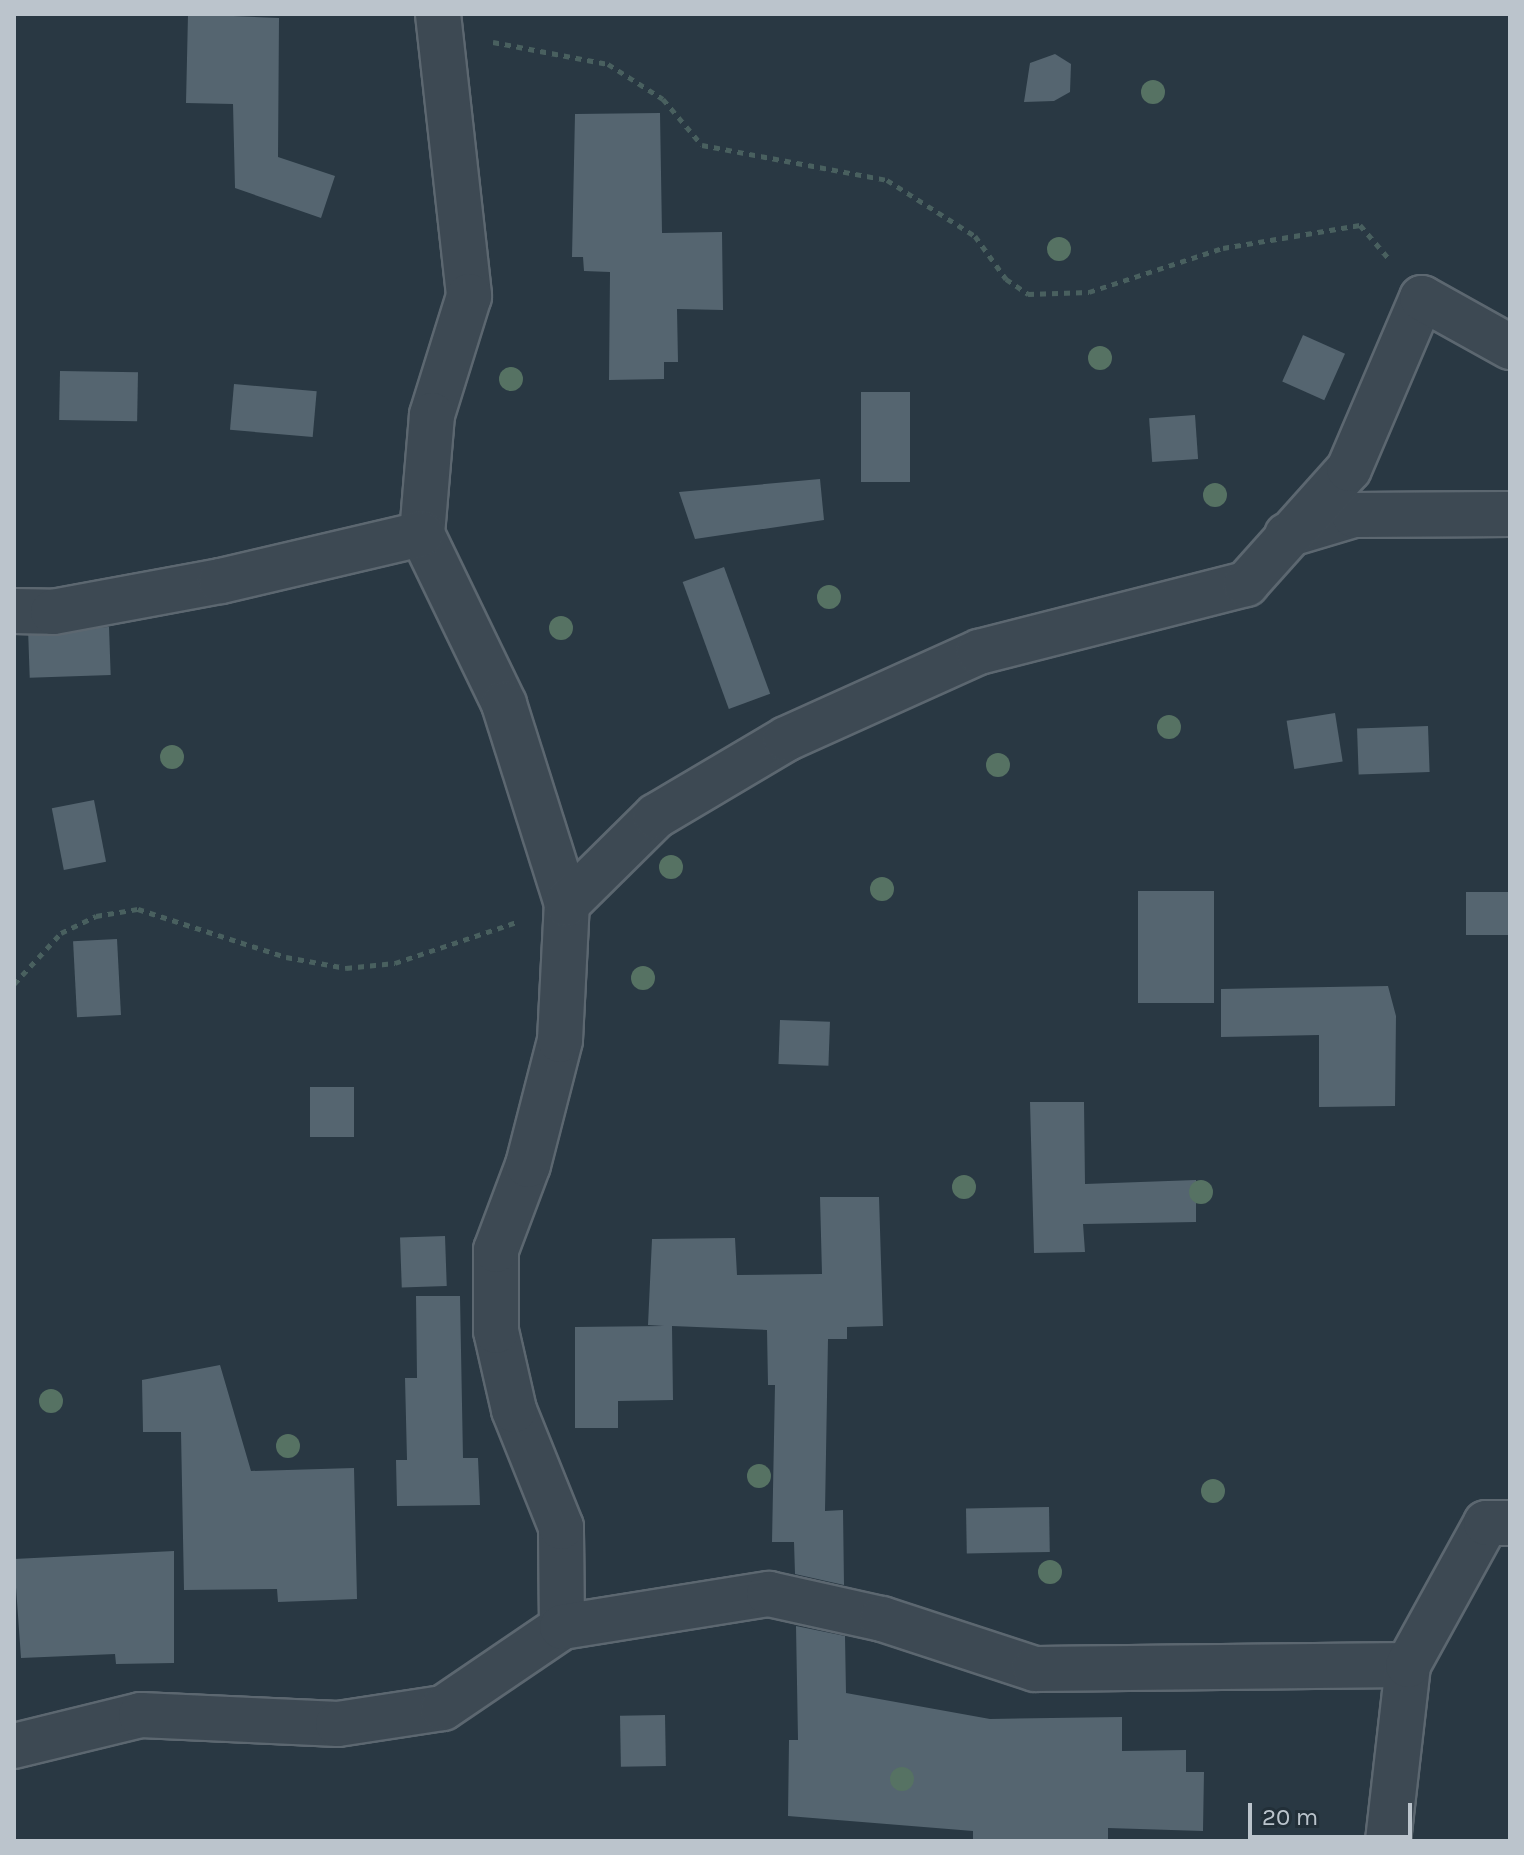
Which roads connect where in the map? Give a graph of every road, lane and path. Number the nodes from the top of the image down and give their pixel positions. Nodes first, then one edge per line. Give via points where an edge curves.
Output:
1 (440, 21) edge
2 (1422, 298) junction
3 (1510, 347) edge
4 (1510, 514) edge
5 (422, 534) junction
6 (1284, 535) junction
7 (14, 611) edge
8 (567, 904) junction
9 (14, 984) edge
10 (1510, 1523) edge
11 (562, 1627) junction
12 (1408, 1665) junction
13 (14, 1746) edge
14 (1388, 1841) edge

1 - 2 path via 608,64 663,99 702,145 887,180 975,236 1006,279 1028,294 1089,292 1223,248 1360,225
1 - 5 street via 469,296 432,415
2 - 3 street
2 - 6 street via 1349,469
4 - 6 street via 1354,515
5 - 7 street via 221,581 53,612
5 - 8 street via 504,704
6 - 8 street via 1246,584 979,652 786,739 656,816
8 - 9 path via 395,963 346,968 286,957 138,909 96,916 61,933
8 - 11 street via 560,1040 528,1165 496,1250 496,1331 514,1410 561,1527
10 - 12 street via 1486,1523
11 - 12 street via 769,1594 882,1619 1035,1669
11 - 13 street via 443,1708 338,1724 141,1715
12 - 14 street

